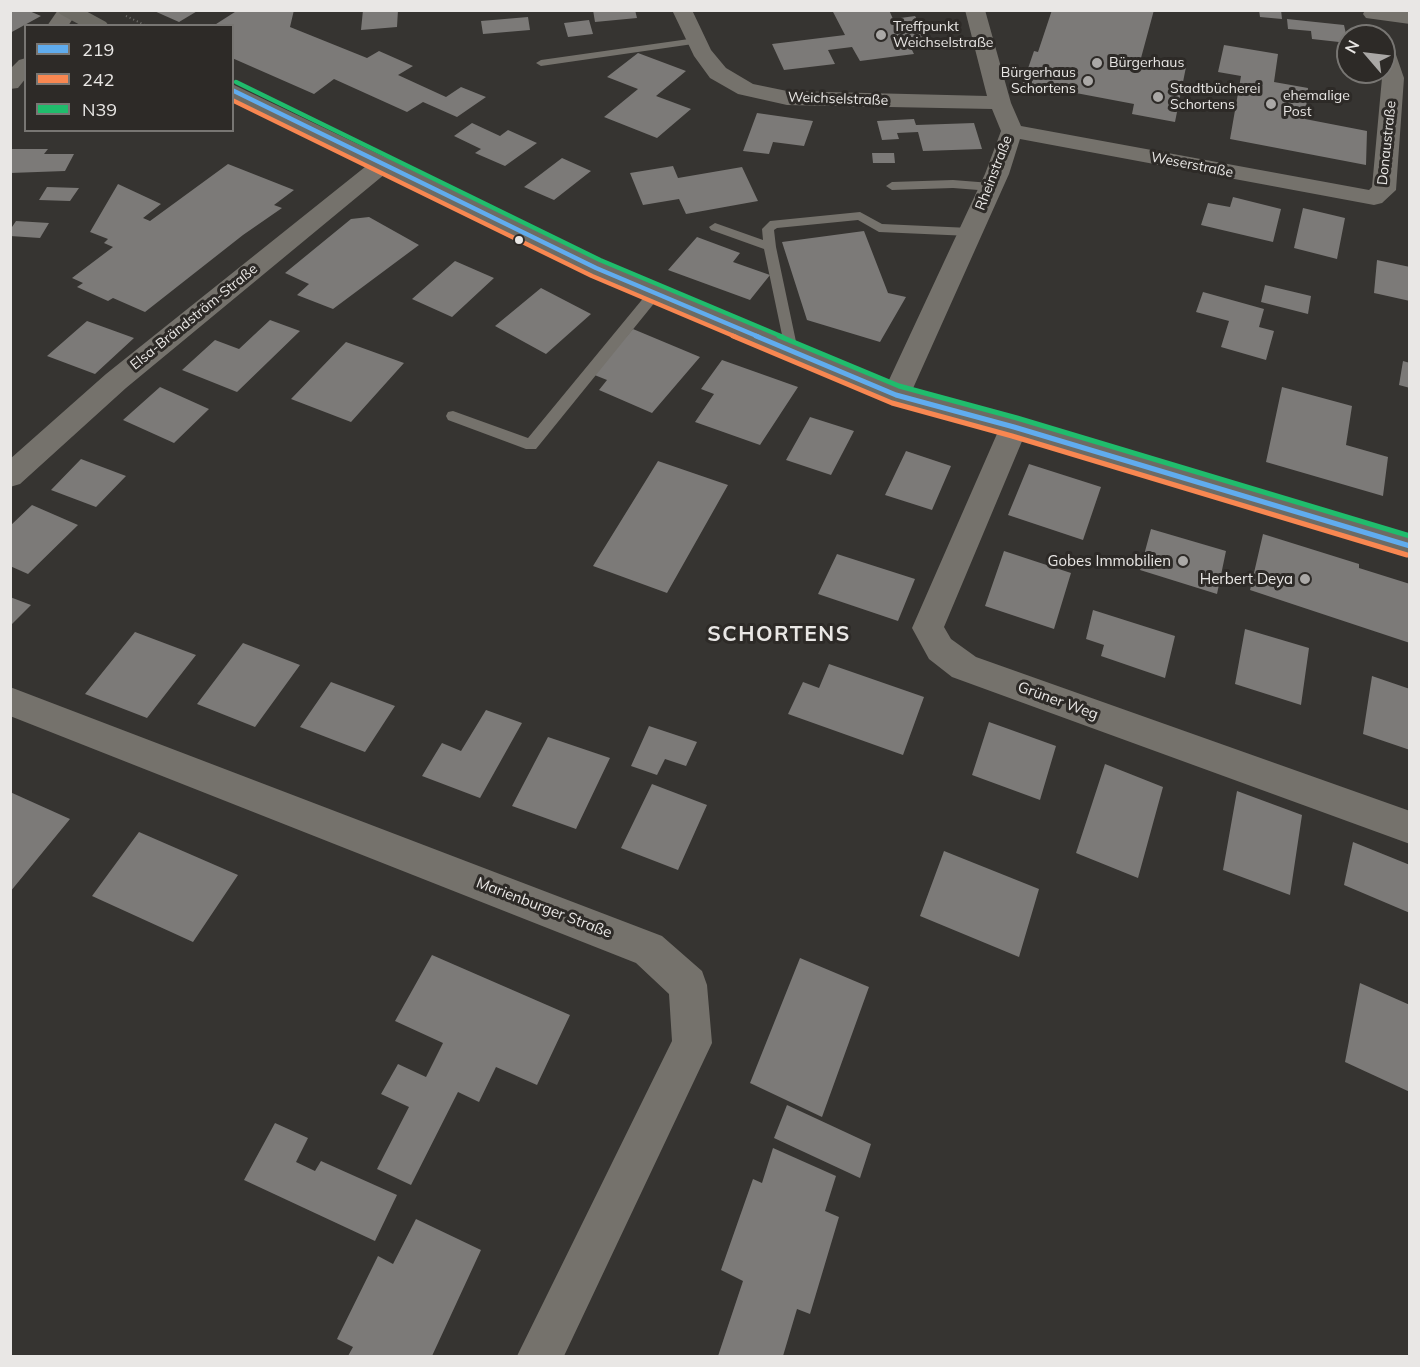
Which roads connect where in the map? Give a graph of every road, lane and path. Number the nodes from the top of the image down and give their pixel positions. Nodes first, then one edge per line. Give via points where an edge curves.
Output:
1 (682, 10) edge
2 (975, 10) edge
3 (68, 11) edge
4 (1373, 12) edge
5 (125, 15) dead end
6 (1410, 18) edge
7 (58, 24) edge
8 (95, 24) edge
9 (143, 24) edge
10 (696, 41) junction
11 (541, 63) dead end
12 (24, 66) edge
13 (10, 83) edge
14 (1393, 84) edge
15 (234, 91) edge
16 (1000, 103) junction
17 (1012, 131) junction
18 (382, 164) junction
19 (892, 186) dead end
20 (991, 187) junction
21 (1374, 198) joint
22 (715, 227) dead end
23 (970, 232) junction
24 (770, 248) junction
25 (656, 293) junction
26 (791, 351) junction
27 (896, 395) junction
28 (453, 416) dead end
29 (1014, 427) junction
30 (10, 476) edge
31 (1410, 546) edge
32 (10, 701) edge
33 (1410, 828) edge
34 (540, 1356) edge

1 - 10 street, Weichselstraße
2 - 16 street, Rheinstraße
3 - 7 street
3 - 8 street
4 - 6 street
5 - 9 path
10 - 11 lane
10 - 16 street, Weichselstraße via 718,73 746,88 787,98
12 - 13 street
14 - 21 street, Donaustraße via 1384,190
15 - 18 street
16 - 17 street, Rheinstraße
17 - 20 street, Rheinstraße
17 - 21 street, Weserstraße
18 - 25 street via 531,238
18 - 30 street, Elsa-Brändström-Straße via 116,381
19 - 20 lane
20 - 23 street, Rheinstraße
22 - 24 lane
23 - 24 lane via 879,228 860,216 774,224 768,229
23 - 27 street, Rheinstraße
24 - 26 lane
25 - 26 street
25 - 28 lane via 531,445
26 - 27 street
27 - 29 street
29 - 31 street
29 - 33 street, Grüner Weg via 928,628 940,650 964,668
32 - 34 street, Marienburger Straße via 649,949 688,985 692,1043

